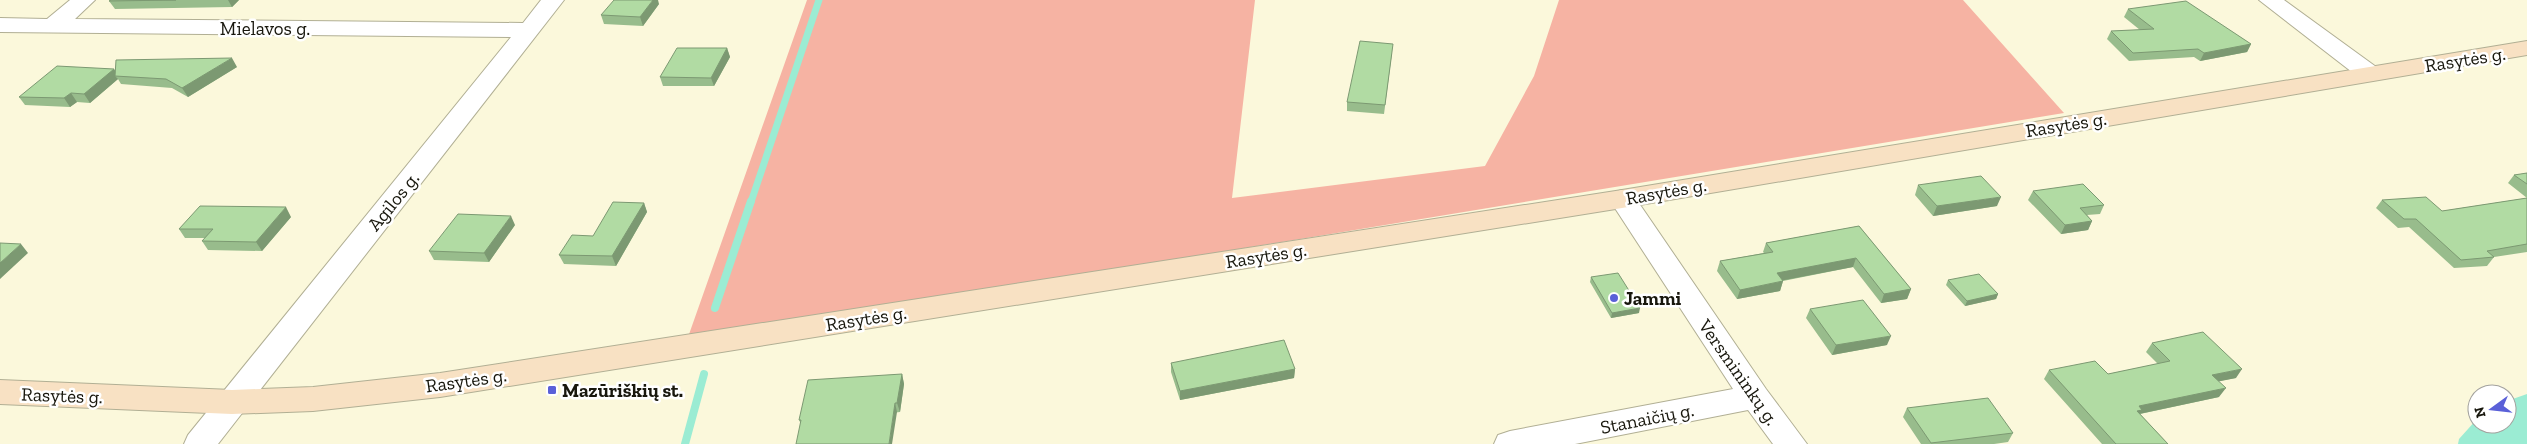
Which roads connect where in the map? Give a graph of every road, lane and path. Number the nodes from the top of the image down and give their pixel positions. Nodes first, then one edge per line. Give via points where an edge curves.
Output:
1 (84, 0) edge
2 (553, 0) edge
3 (2270, 0) edge
4 (0, 26) edge
5 (51, 26) junction
6 (530, 30) junction
7 (2527, 48) edge
8 (2370, 74) junction
9 (1622, 199) junction
10 (0, 392) edge
11 (1755, 397) junction
12 (232, 402) junction
13 (200, 444) edge
14 (1510, 444) edge
15 (1791, 444) edge

1 - 5 street
2 - 6 street, Agilos g.
3 - 8 street
4 - 5 street, Mielavos g.
5 - 6 street, Mielavos g.
6 - 12 street, Agilos g.
7 - 8 main road, Rasytės g.
8 - 9 main road, Rasytės g.
9 - 11 street, Versmininkų g.
9 - 12 main road, Rasytės g. via 454,383 313,399
10 - 12 main road, Rasytės g.
11 - 14 street, Stanaičių g.
11 - 15 street, Versmininkų g.
12 - 13 street, Agilos g.

